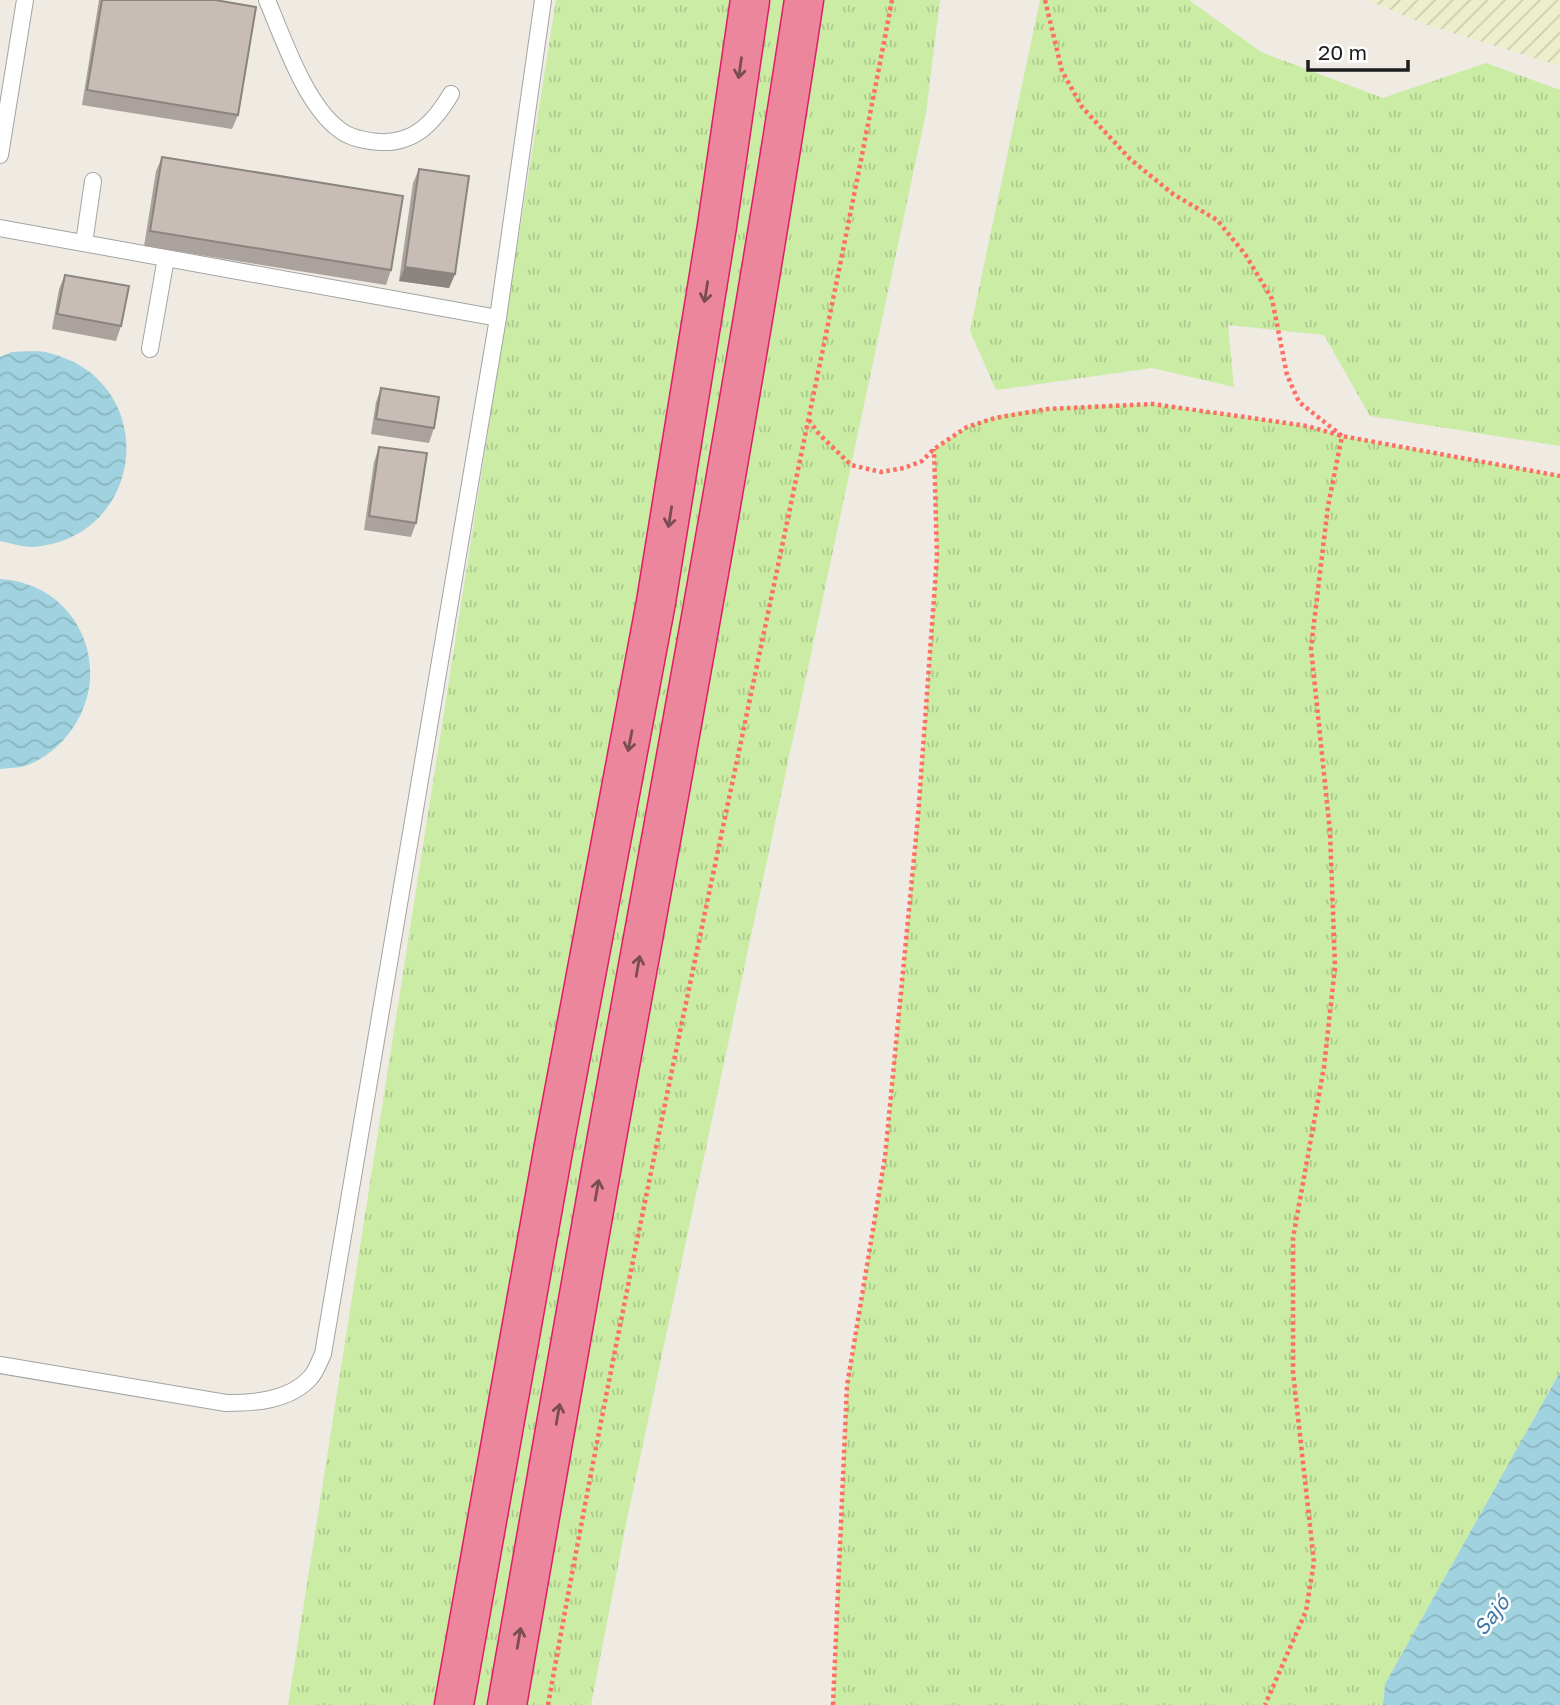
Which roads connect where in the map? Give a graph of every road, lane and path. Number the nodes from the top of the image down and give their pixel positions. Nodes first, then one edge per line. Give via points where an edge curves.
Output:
1 (25, 0) edge
2 (267, 0) edge
3 (543, 0) edge
4 (750, 0) edge
5 (804, 0) edge
6 (892, 0) edge
7 (1045, 0) edge
8 (451, 94) dead end
9 (0, 155) edge
10 (93, 181) dead end
11 (0, 228) edge
12 (84, 243) junction
13 (166, 258) junction
14 (498, 318) junction
15 (150, 349) dead end
16 (809, 420) junction
17 (1342, 436) junction
18 (934, 450) junction
19 (1560, 476) edge
20 (0, 1365) edge
21 (454, 1705) edge
22 (507, 1705) edge
23 (548, 1705) edge
24 (833, 1705) edge
25 (1265, 1705) edge

1 - 9 lane
2 - 8 lane via 292,60 323,114 341,132 365,141 394,143 421,132
3 - 14 lane
4 -> 21 highway via 656,602
22 -> 5 highway via 726,481
6 - 16 path
7 - 17 path via 1062,71 1082,107 1130,159 1173,194 1217,220 1245,254 1272,299 1287,375 1299,402
10 - 12 lane
11 - 12 lane
12 - 13 lane
13 - 14 lane
13 - 15 lane
14 - 20 lane via 323,1354 311,1377 295,1391 250,1403 226,1403
16 - 18 path via 851,465 871,470 904,468
16 - 23 path via 611,1364
17 - 18 path via 1294,424 1153,404 1048,409 995,418 967,428
17 - 19 path
17 - 25 path via 1328,506 1311,648 1330,832 1335,967 1324,1067 1293,1238 1293,1373 1314,1562 1306,1611
18 - 24 path via 937,557 918,817 885,1157 847,1386

